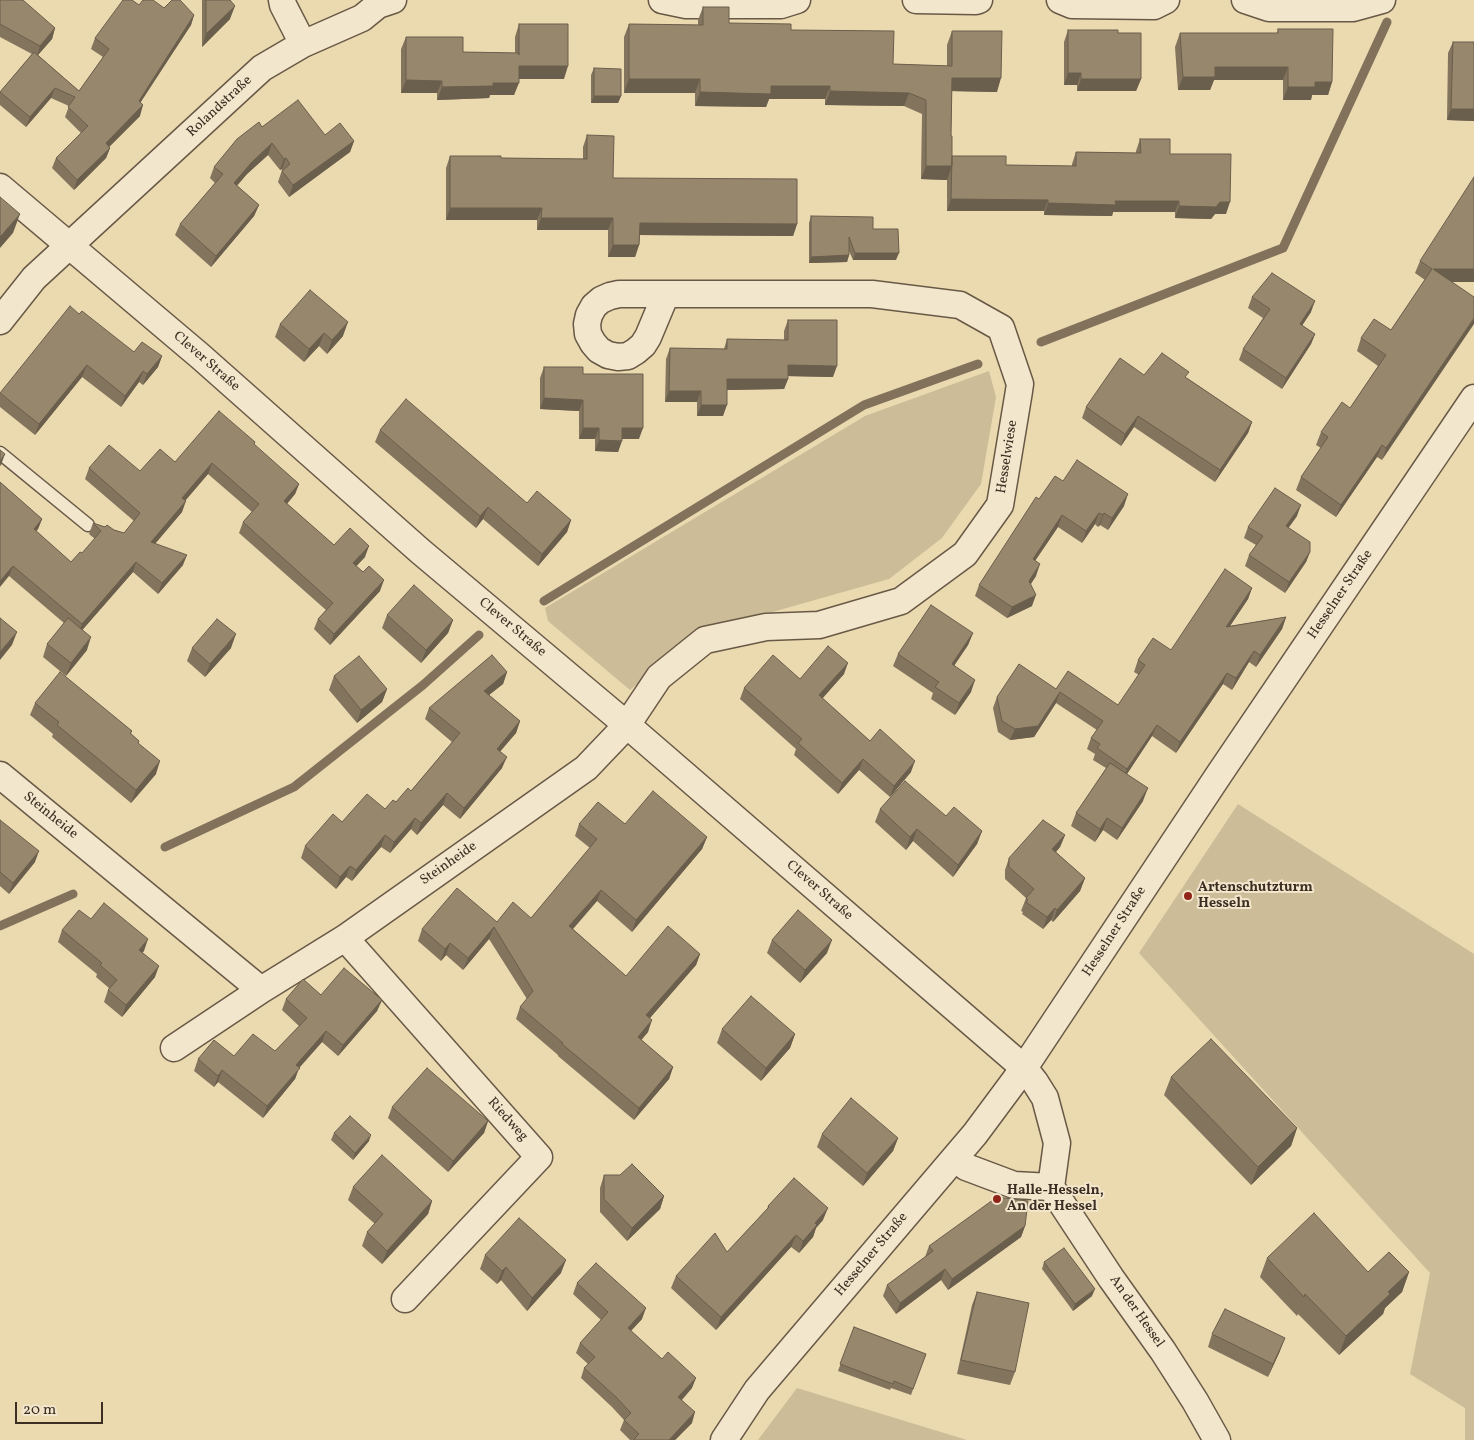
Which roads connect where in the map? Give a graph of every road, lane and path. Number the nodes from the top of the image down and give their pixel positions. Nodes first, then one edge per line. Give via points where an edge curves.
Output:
1 (282, 0) edge
2 (393, 0) edge
3 (662, 0) edge
4 (797, 0) edge
5 (916, 0) edge
6 (979, 0) edge
7 (1060, 0) edge
8 (1166, 0) edge
9 (1245, 0) edge
10 (1382, 0) edge
11 (303, 44) junction
12 (0, 186) edge
13 (69, 246) junction
14 (666, 294) dead end
15 (0, 320) edge
16 (1474, 398) edge
17 (0, 453) edge
18 (88, 525) dead end
19 (627, 725) junction
20 (0, 775) edge
21 (344, 938) junction
22 (261, 990) junction
23 (174, 1048) dead end
24 (1024, 1068) junction
25 (955, 1158) junction
26 (1051, 1187) junction
27 (405, 1299) dead end
28 (724, 1440) edge
29 (1216, 1440) edge

1 - 11 street
2 - 11 street, Rolandstraße via 378,4 362,18
3 - 4 street via 686,4 781,4
5 - 6 street
7 - 8 street via 1072,4 1154,6
9 - 10 street via 1269,8 1353,8
11 - 13 street, Rolandstraße via 262,68
12 - 13 street, Clever Straße
13 - 15 street, Rolandstraße via 34,278
13 - 19 street, Clever Straße via 200,356 420,551
14 - 19 street, Hesselwiese via 872,294 960,305 1002,328 1020,384 1000,505 965,554 901,601 819,625 766,627 705,640 659,677
16 - 24 street, Hesselner Straße
17 - 18 lane
19 - 21 street, Steinheide via 586,768
19 - 24 street, Clever Straße
20 - 22 street, Steinheide
21 - 22 street, Steinheide
21 - 27 street, Riedweg via 540,1157
22 - 23 street, Steinheide
24 - 25 street, Hesselner Straße
24 - 26 street via 1045,1098 1057,1143
25 - 26 street via 966,1167 1014,1185
25 - 28 street, Hesselner Straße via 757,1390
26 - 29 street, An der Hessel via 1163,1351

